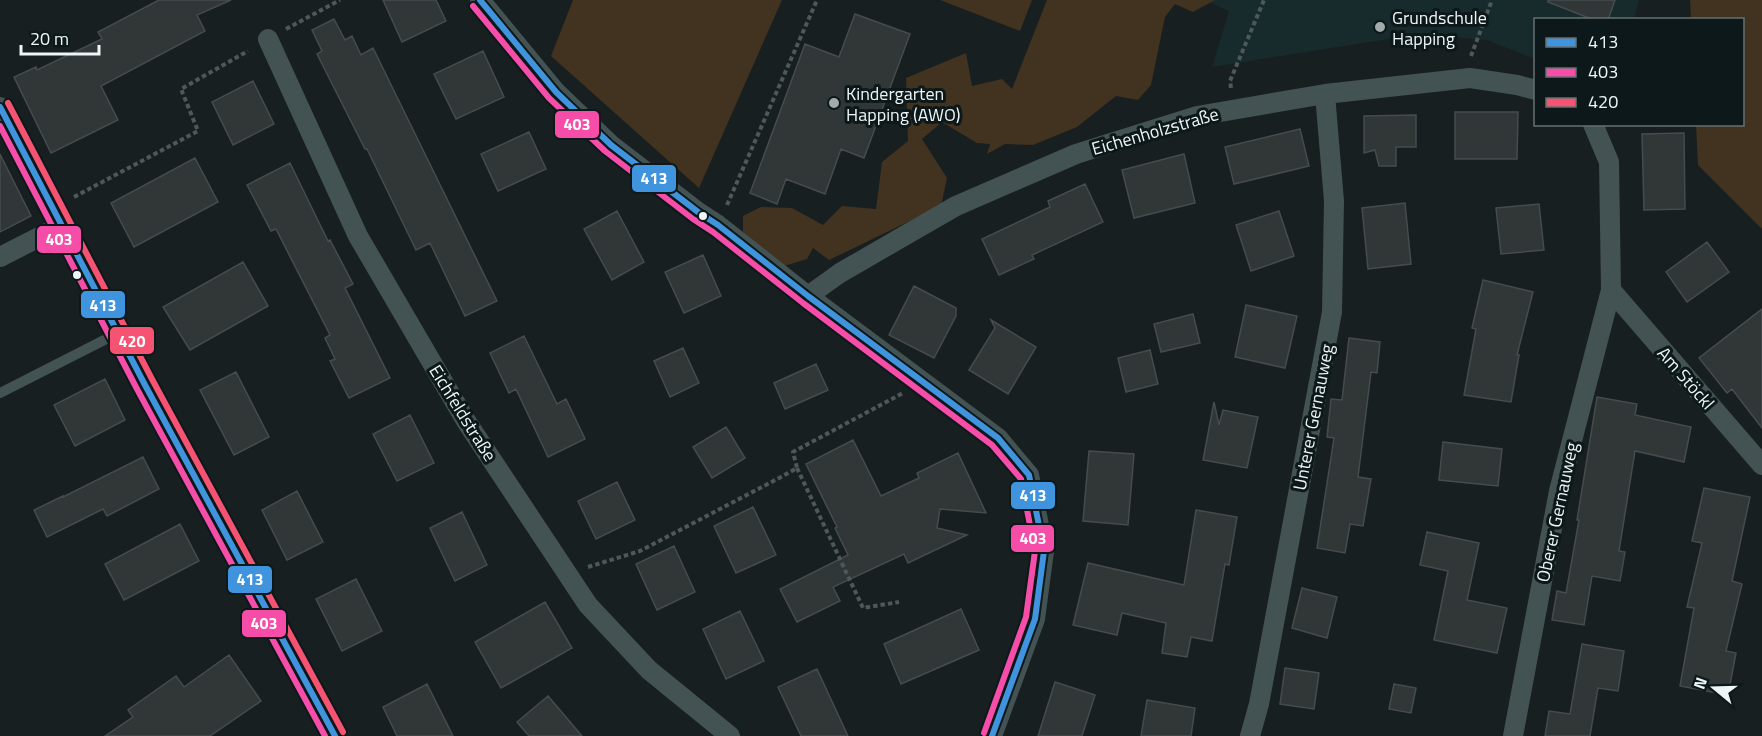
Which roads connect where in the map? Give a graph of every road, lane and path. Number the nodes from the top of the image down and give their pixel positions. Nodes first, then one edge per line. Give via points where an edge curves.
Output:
1 (340, 0) edge
2 (480, 0) edge
3 (817, 0) edge
4 (1264, 0) edge
5 (1492, 0) edge
6 (268, 39) junction
7 (1470, 78) junction
8 (1534, 89) edge
9 (1325, 94) junction
10 (0, 107) edge
11 (1235, 110) junction
12 (1594, 126) edge
13 (59, 216) junction
14 (718, 225) junction
15 (0, 257) edge
16 (1611, 290) junction
17 (808, 296) junction
18 (118, 333) junction
19 (924, 382) junction
20 (0, 393) edge
21 (1762, 465) edge
22 (796, 468) junction
23 (567, 574) junction
24 (899, 602) dead end
25 (335, 736) edge
26 (730, 736) edge
27 (992, 736) edge
28 (1250, 736) edge
29 (1513, 736) edge

1 - 6 path
2 - 14 street via 556,92 611,145
3 - 14 path
4 - 11 path via 1230,81
5 - 7 path via 1472,55
6 - 13 path via 181,89 198,131
6 - 23 street, Eichfeldstraße via 358,236 466,421
7 - 8 street, Eichenholzstraße
7 - 9 street, Eichenholzstraße
9 - 11 street, Eichenholzstraße
9 - 28 street, Unterer Gernauweg via 1335,201 1332,312
10 - 13 street
11 - 17 street, Eichenholzstraße via 1197,116 1054,163 957,206 840,273
12 - 16 street via 1609,162
13 - 15 street
13 - 18 street
14 - 17 street
16 - 21 street, Am Stöckl
16 - 29 street, Oberer Gernauweg via 1559,491
17 - 19 street
18 - 20 lane
18 - 25 street
19 - 22 path via 793,452
19 - 27 street via 998,438 1029,475 1042,540 1035,619
22 - 23 path via 640,551
22 - 24 path via 863,608
23 - 26 street, Eichfeldstraße via 588,605 649,670

